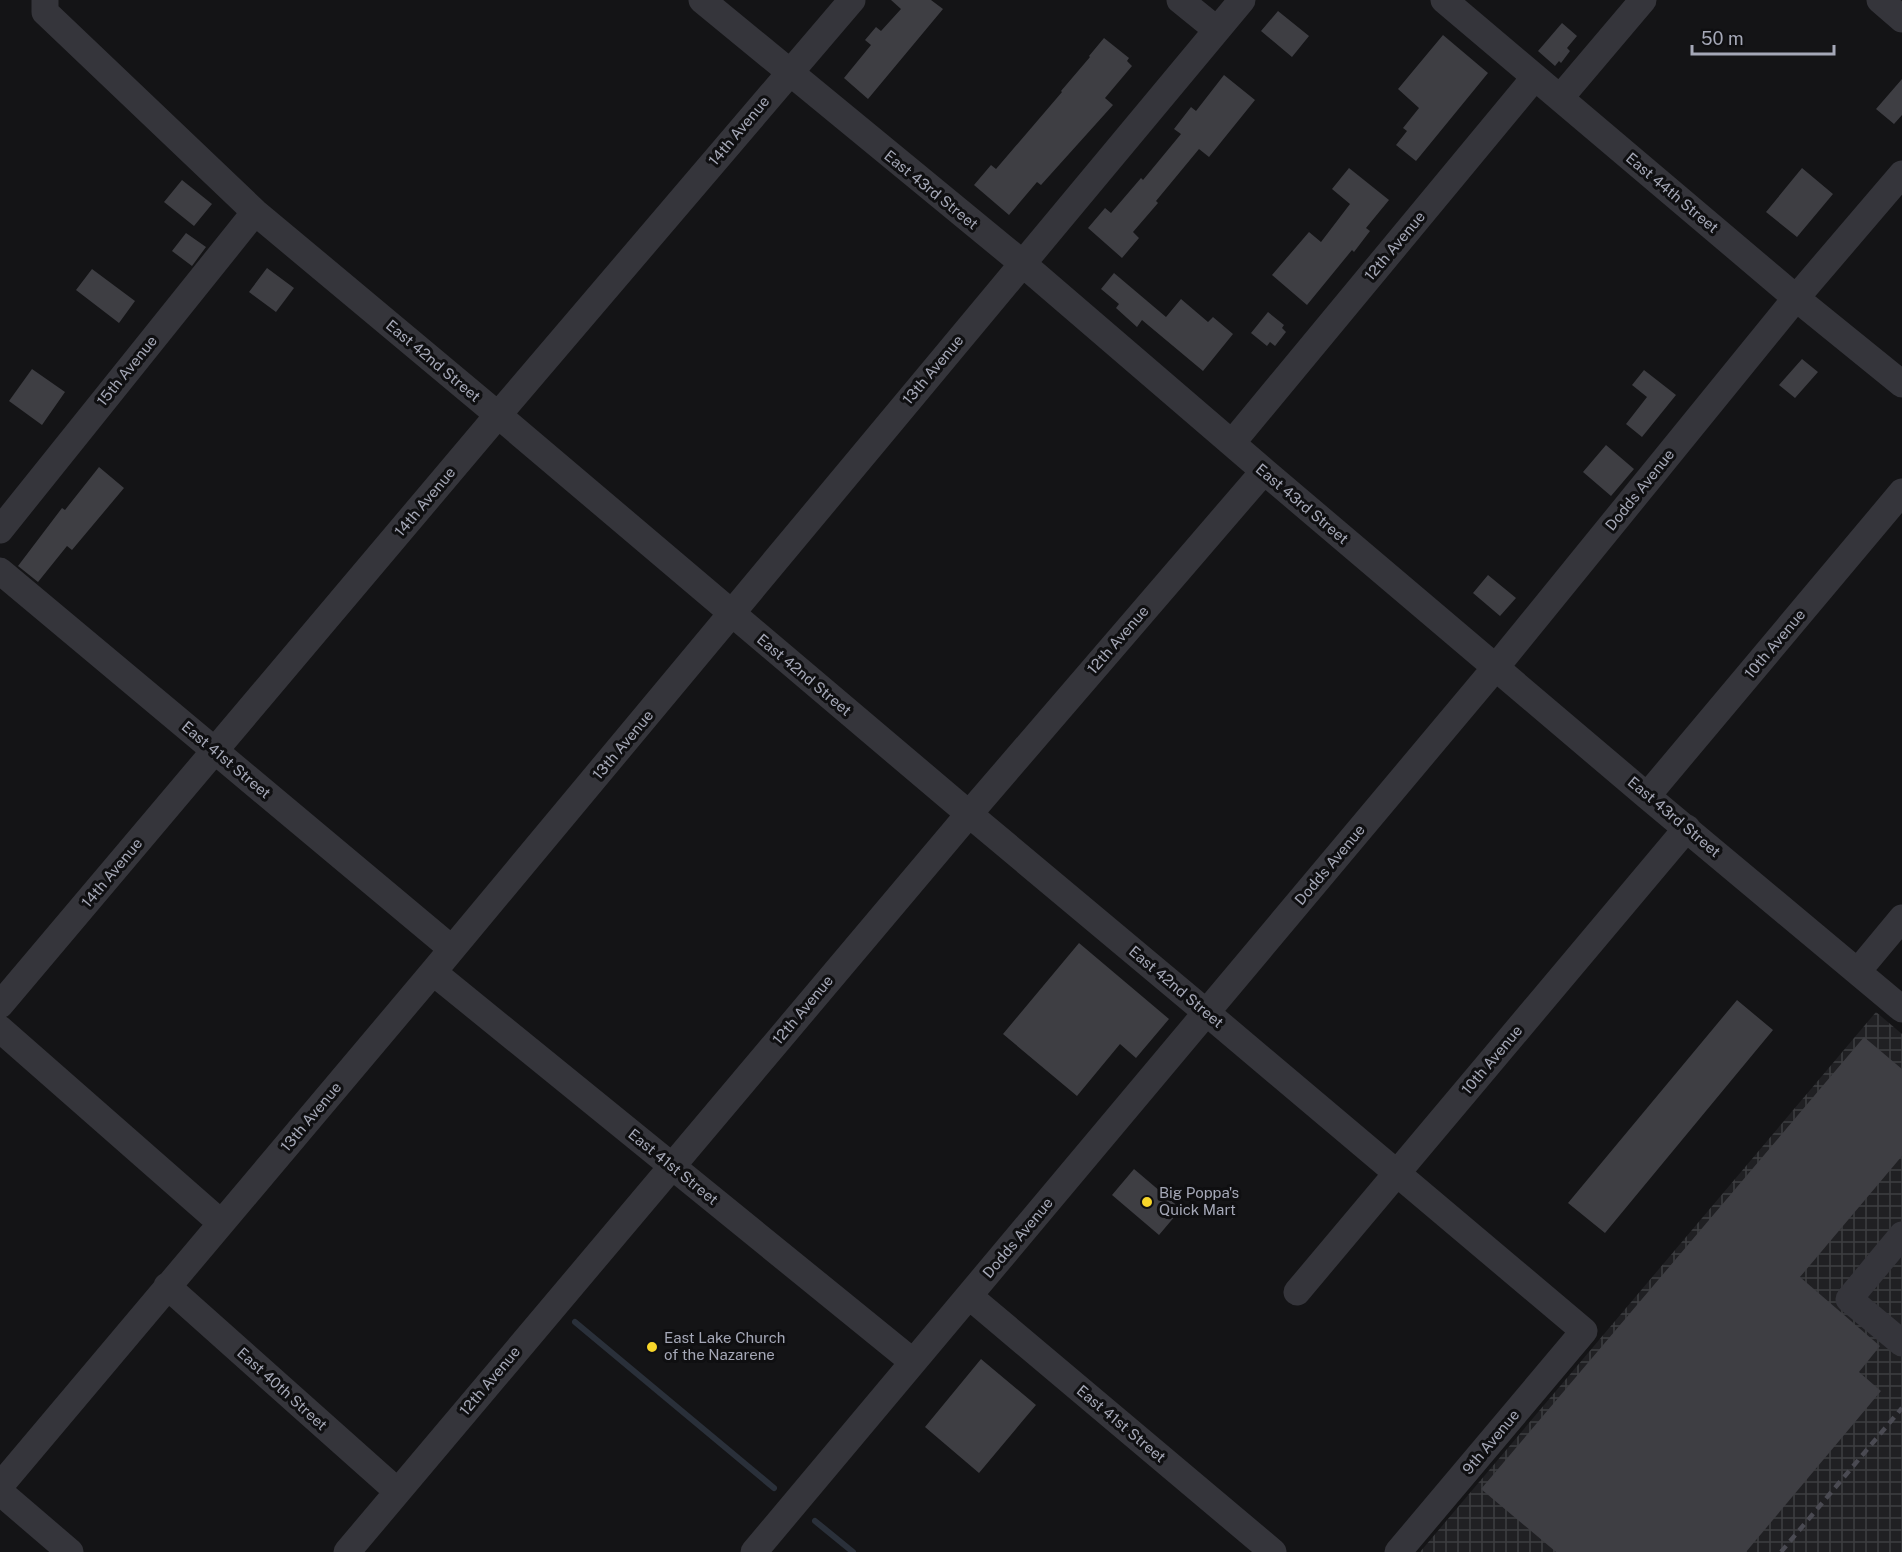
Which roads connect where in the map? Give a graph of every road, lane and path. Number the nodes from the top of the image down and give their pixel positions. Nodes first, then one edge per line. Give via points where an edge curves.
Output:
1 (45, 0) edge
2 (702, 0) edge
3 (852, 0) edge
4 (1180, 0) edge
5 (1444, 0) edge
6 (1642, 0) edge
7 (1880, 0) edge
8 (1238, 1) edge
9 (1902, 19) edge
10 (1217, 30) junction
11 (789, 73) junction
12 (1535, 77) junction
13 (1560, 98) junction
14 (1902, 174) edge
15 (255, 212) junction
16 (1022, 263) junction
17 (1796, 298) junction
18 (1902, 384) edge
19 (498, 415) junction
20 (1232, 443) junction
21 (1264, 471) junction
22 (1902, 492) edge
23 (0, 530) edge
24 (0, 571) edge
25 (732, 614) junction
26 (1496, 667) junction
27 (216, 750) junction
28 (1647, 796) junction
29 (969, 814) junction
30 (1687, 828) junction
31 (1902, 918) edge
32 (452, 949) junction
33 (1858, 971) junction
34 (433, 972) junction
35 (0, 1005) edge
36 (1902, 1009) edge
37 (1207, 1013) junction
38 (0, 1029) edge
39 (671, 1165) junction
40 (1397, 1174) junction
41 (221, 1223) junction
42 (1902, 1235) edge
43 (167, 1286) junction
44 (1296, 1292) dead end
45 (969, 1296) junction
46 (1584, 1332) joint
47 (1902, 1343) edge
48 (913, 1362) junction
49 (0, 1486) edge
50 (397, 1491) junction
51 (0, 1492) edge
52 (70, 1552) edge
53 (346, 1552) edge
54 (754, 1552) edge
55 (1273, 1552) edge
56 (1398, 1552) edge

1 - 15 street, East 42nd Street via 45,12
2 - 11 street, East 43rd Street
3 - 11 street, 14th Avenue
4 - 10 street
5 - 12 street, East 44th Street
6 - 13 street
7 - 9 street
8 - 10 street, 13th Avenue
10 - 16 street, 13th Avenue
11 - 16 street, East 43rd Street
11 - 19 street, 14th Avenue
12 - 13 street, East 44th Street
12 - 20 street, 12th Avenue
13 - 17 street, East 44th Street
14 - 17 street, Dodds Avenue
15 - 19 street, East 42nd Street
15 - 23 street, 15th Avenue
16 - 20 street, East 43rd Street
16 - 25 street, 13th Avenue
17 - 18 street, East 44th Street
17 - 26 street, Dodds Avenue
19 - 25 street, East 42nd Street
19 - 27 street, 14th Avenue
20 - 21 street, East 43rd Street
21 - 26 street, East 43rd Street
21 - 29 street, 12th Avenue
22 - 28 street, 10th Avenue
24 - 27 street, East 41st Street
25 - 29 street, East 42nd Street
25 - 32 street, 13th Avenue
26 - 28 street, East 43rd Street
26 - 37 street, Dodds Avenue
27 - 32 street, East 41st Street
27 - 35 street, 14th Avenue
28 - 30 street, East 43rd Street
29 - 37 street, East 42nd Street
29 - 39 street, 12th Avenue
30 - 33 street, East 43rd Street
30 - 40 street, 10th Avenue
31 - 33 street
32 - 34 street, 13th Avenue
33 - 36 street, East 43rd Street
34 - 39 street, East 41st Street
34 - 41 street, 13th Avenue
37 - 40 street, East 42nd Street
37 - 45 street, Dodds Avenue
38 - 41 street
39 - 48 street, East 41st Street
39 - 50 street, 12th Avenue
40 - 44 street, 10th Avenue
40 - 46 street, East 42nd Street
41 - 43 street, 13th Avenue
42 - 47 street via 1849,1299
43 - 49 street, 13th Avenue
43 - 50 street, East 40th Street
45 - 48 street, Dodds Avenue
45 - 55 street, East 41st Street
46 - 56 street, 9th Avenue
48 - 54 street, Dodds Avenue
50 - 53 street, 12th Avenue
51 - 52 street

